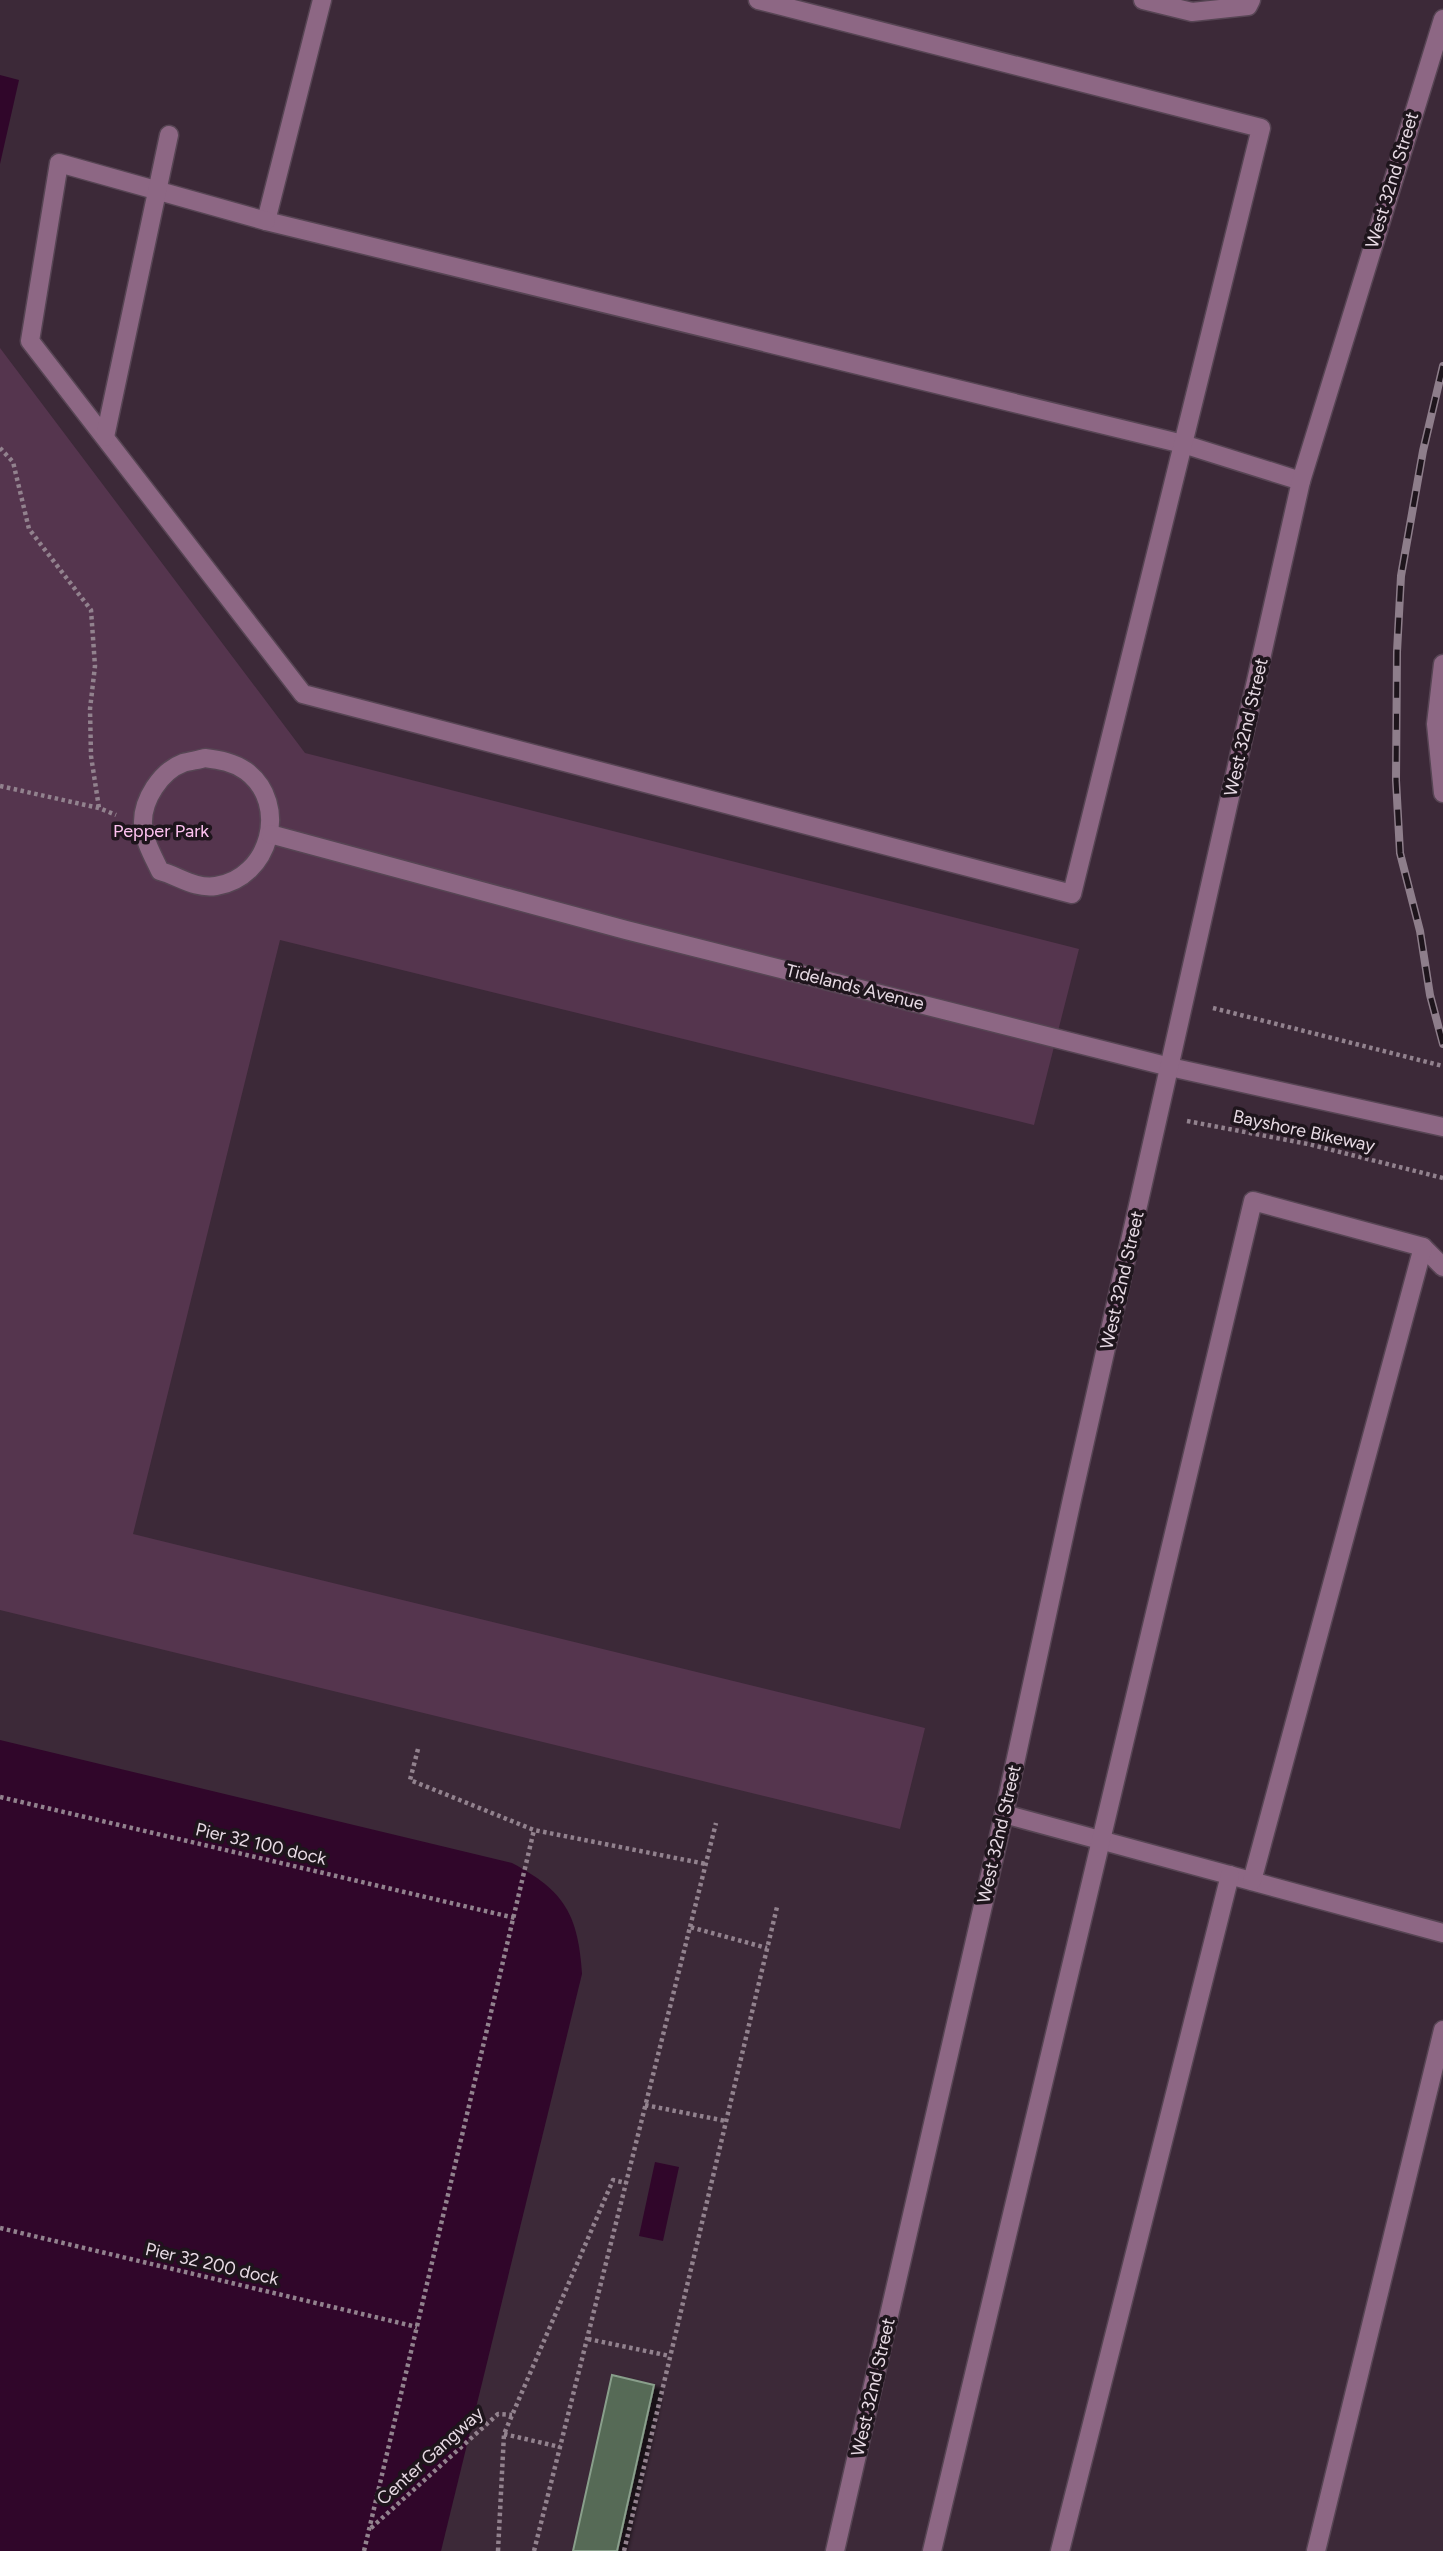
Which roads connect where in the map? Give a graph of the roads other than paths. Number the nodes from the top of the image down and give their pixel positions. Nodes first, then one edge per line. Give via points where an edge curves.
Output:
1 (322, 0) edge
2 (758, 0) edge
3 (1143, 0) edge
4 (1251, 0) edge
5 (1441, 30) edge
6 (169, 135) dead end
7 (158, 191) junction
8 (266, 221) junction
9 (104, 437) junction
10 (1183, 444) junction
11 (1301, 481) junction
12 (1443, 664) edge
13 (1443, 793) edge
14 (270, 835) junction
15 (1170, 1067) junction
16 (1443, 1127) edge
17 (1423, 1247) junction
18 (1443, 1267) edge
19 (1004, 1814) junction
20 (1102, 1841) junction
21 (1230, 1875) junction
22 (1252, 1881) junction
23 (1443, 1933) edge
24 (1443, 2029) edge
25 (835, 2551) edge
26 (932, 2551) edge
27 (1060, 2551) edge
28 (1316, 2551) edge

1 - 8 street
2 - 10 street via 1261,128
3 - 4 street via 1192,12 1248,6
5 - 11 street, West 32nd Street
6 - 7 street
7 - 8 street
7 - 9 street
7 - 9 street via 59,163 30,341
8 - 10 street
9 - 10 street via 303,694 1072,894
10 - 11 street
11 - 15 street, West 32nd Street
12 - 13 street via 1436,724
14 - 14 street via 268,802 257,782 225,761 205,758 171,770 152,790 144,811 148,847 160,871 190,885 215,886 236,880 253,867
14 - 15 street, Tidelands Avenue
15 - 16 street, Tidelands Avenue
15 - 19 street, West 32nd Street
17 - 18 street
17 - 20 street via 1253,1201
17 - 22 street
19 - 20 street
19 - 25 street, West 32nd Street
20 - 21 street
20 - 26 street
21 - 22 street
21 - 27 street
22 - 23 street
24 - 28 street

